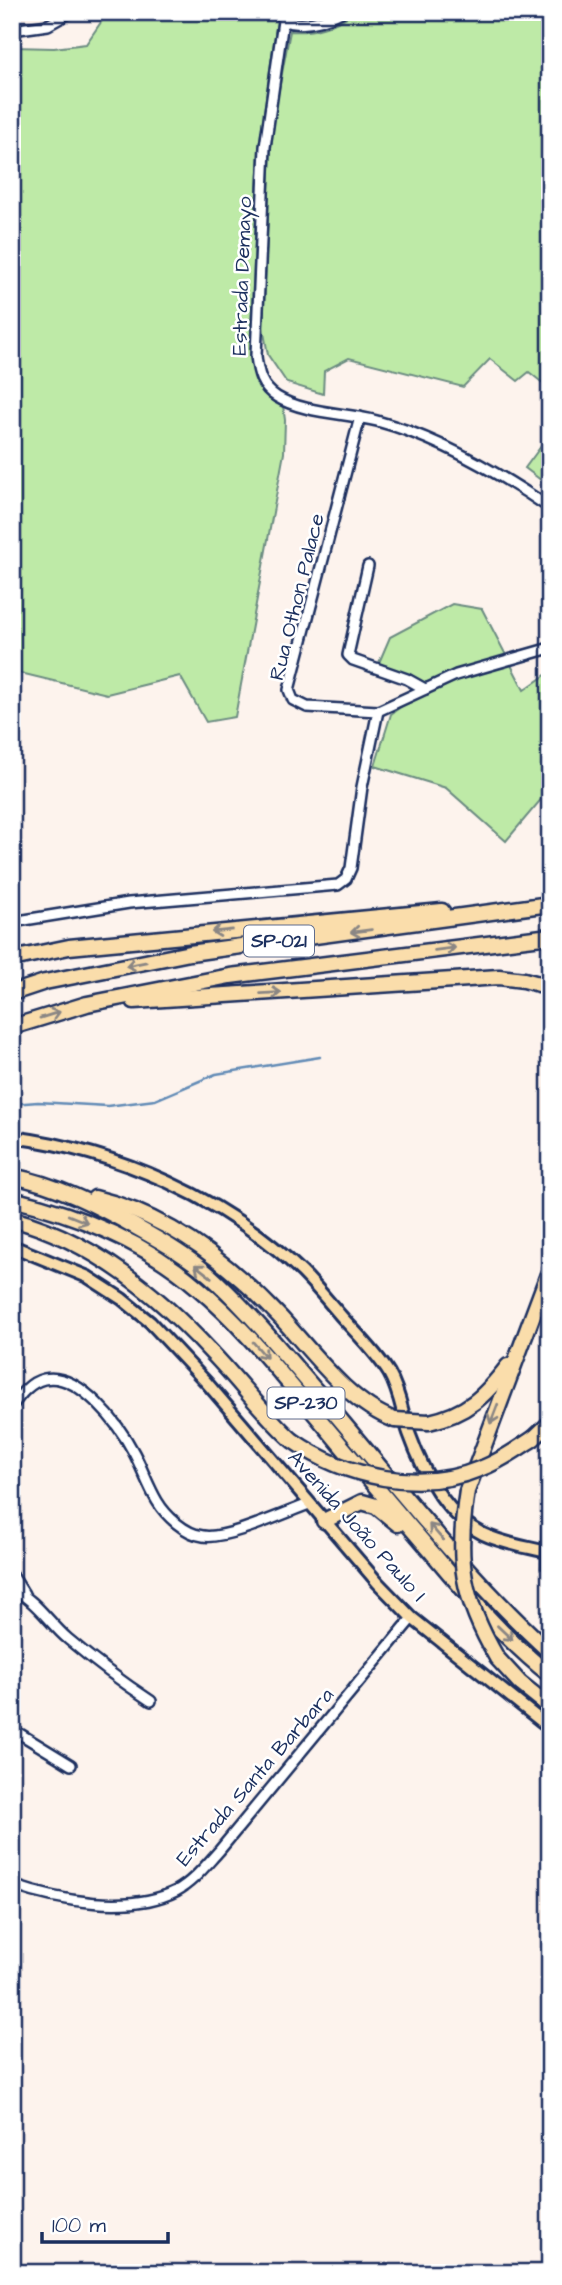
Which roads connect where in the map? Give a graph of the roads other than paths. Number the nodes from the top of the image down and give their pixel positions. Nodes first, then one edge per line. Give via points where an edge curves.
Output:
1 (71, 12) edge
2 (341, 12) edge
3 (281, 16) edge
4 (12, 30) edge
5 (360, 417) junction
6 (550, 508) edge
7 (368, 566) dead end
8 (550, 648) edge
9 (425, 689) junction
10 (378, 711) junction
11 (542, 905) edge
12 (12, 922) edge
13 (550, 936) edge
14 (12, 958) edge
15 (550, 987) edge
16 (12, 993) edge
17 (87, 1004) junction
18 (12, 1027) edge
19 (12, 1137) edge
20 (12, 1176) edge
21 (73, 1193) junction
22 (12, 1199) edge
23 (12, 1219) edge
24 (12, 1246) edge
25 (550, 1269) edge
26 (519, 1351) junction
27 (12, 1406) edge
28 (550, 1423) edge
29 (309, 1504) junction
30 (324, 1521) junction
31 (550, 1525) edge
32 (550, 1553) edge
33 (550, 1571) edge
34 (12, 1575) edge
35 (458, 1584) junction
36 (12, 1590) edge
37 (24, 1594) junction
38 (412, 1618) junction
39 (550, 1652) edge
40 (550, 1675) edge
41 (151, 1701) dead end
42 (550, 1707) edge
43 (550, 1728) edge
44 (12, 1729) edge
45 (71, 1765) dead end
46 (12, 1885) edge

1 - 4 street via 48,25
2 - 3 street via 304,25
3 - 5 street, Estrada Demayo via 265,147 258,374 268,391 285,401
5 - 6 street, Estrada Demayo via 423,437
5 - 10 street, Rua Othon Palace via 289,690 295,703 307,707
7 - 9 street via 348,655
8 - 9 street via 483,666
9 - 10 street
10 - 12 street via 351,867 338,886 130,903
11 -> 14 highway via 155,937
11 -> 16 highway, SP-021 via 190,953
17 -> 13 highway, SP-021 via 230,976
17 -> 15 highway via 472,978 524,980
18 -> 17 highway, SP-021
19 - 32 main road via 138,1168 252,1231 303,1274 378,1358 398,1392 419,1457 445,1502 481,1533
20 - 21 highway, SP-230
21 - 26 highway, bridge via 116,1203 203,1250 271,1308 364,1404 383,1416 429,1422 449,1418 487,1392
39 -> 21 highway, SP-230 via 480,1583 290,1360 218,1283 156,1238
22 -> 35 highway, SP-230 via 119,1236 196,1286 255,1344
23 - 28 highway, bridge via 84,1248 150,1293 205,1345 277,1427 321,1457 353,1470 409,1481 447,1478 481,1469 534,1438
24 - 29 main road, Avenida João Paulo I via 88,1277 150,1322
25 - 26 highway
26 -> 42 highway, bridge via 467,1491 461,1564 478,1627 497,1658
27 - 29 street via 26,1389 43,1379 74,1384 126,1438 156,1500 193,1533 221,1536
29 - 30 main road, Avenida João Paulo I
30 - 35 highway via 362,1502 376,1506
30 - 38 main road, Avenida João Paulo I
31 - 33 highway, bridge
34 - 37 street
35 -> 40 highway, SP-230
36 - 37 street
37 - 41 street via 66,1638
38 - 43 main road, Avenida João Paulo I
38 - 46 street, Estrada Santa Barbara via 219,1851 184,1886 155,1898 102,1903 60,1899
44 - 45 street

